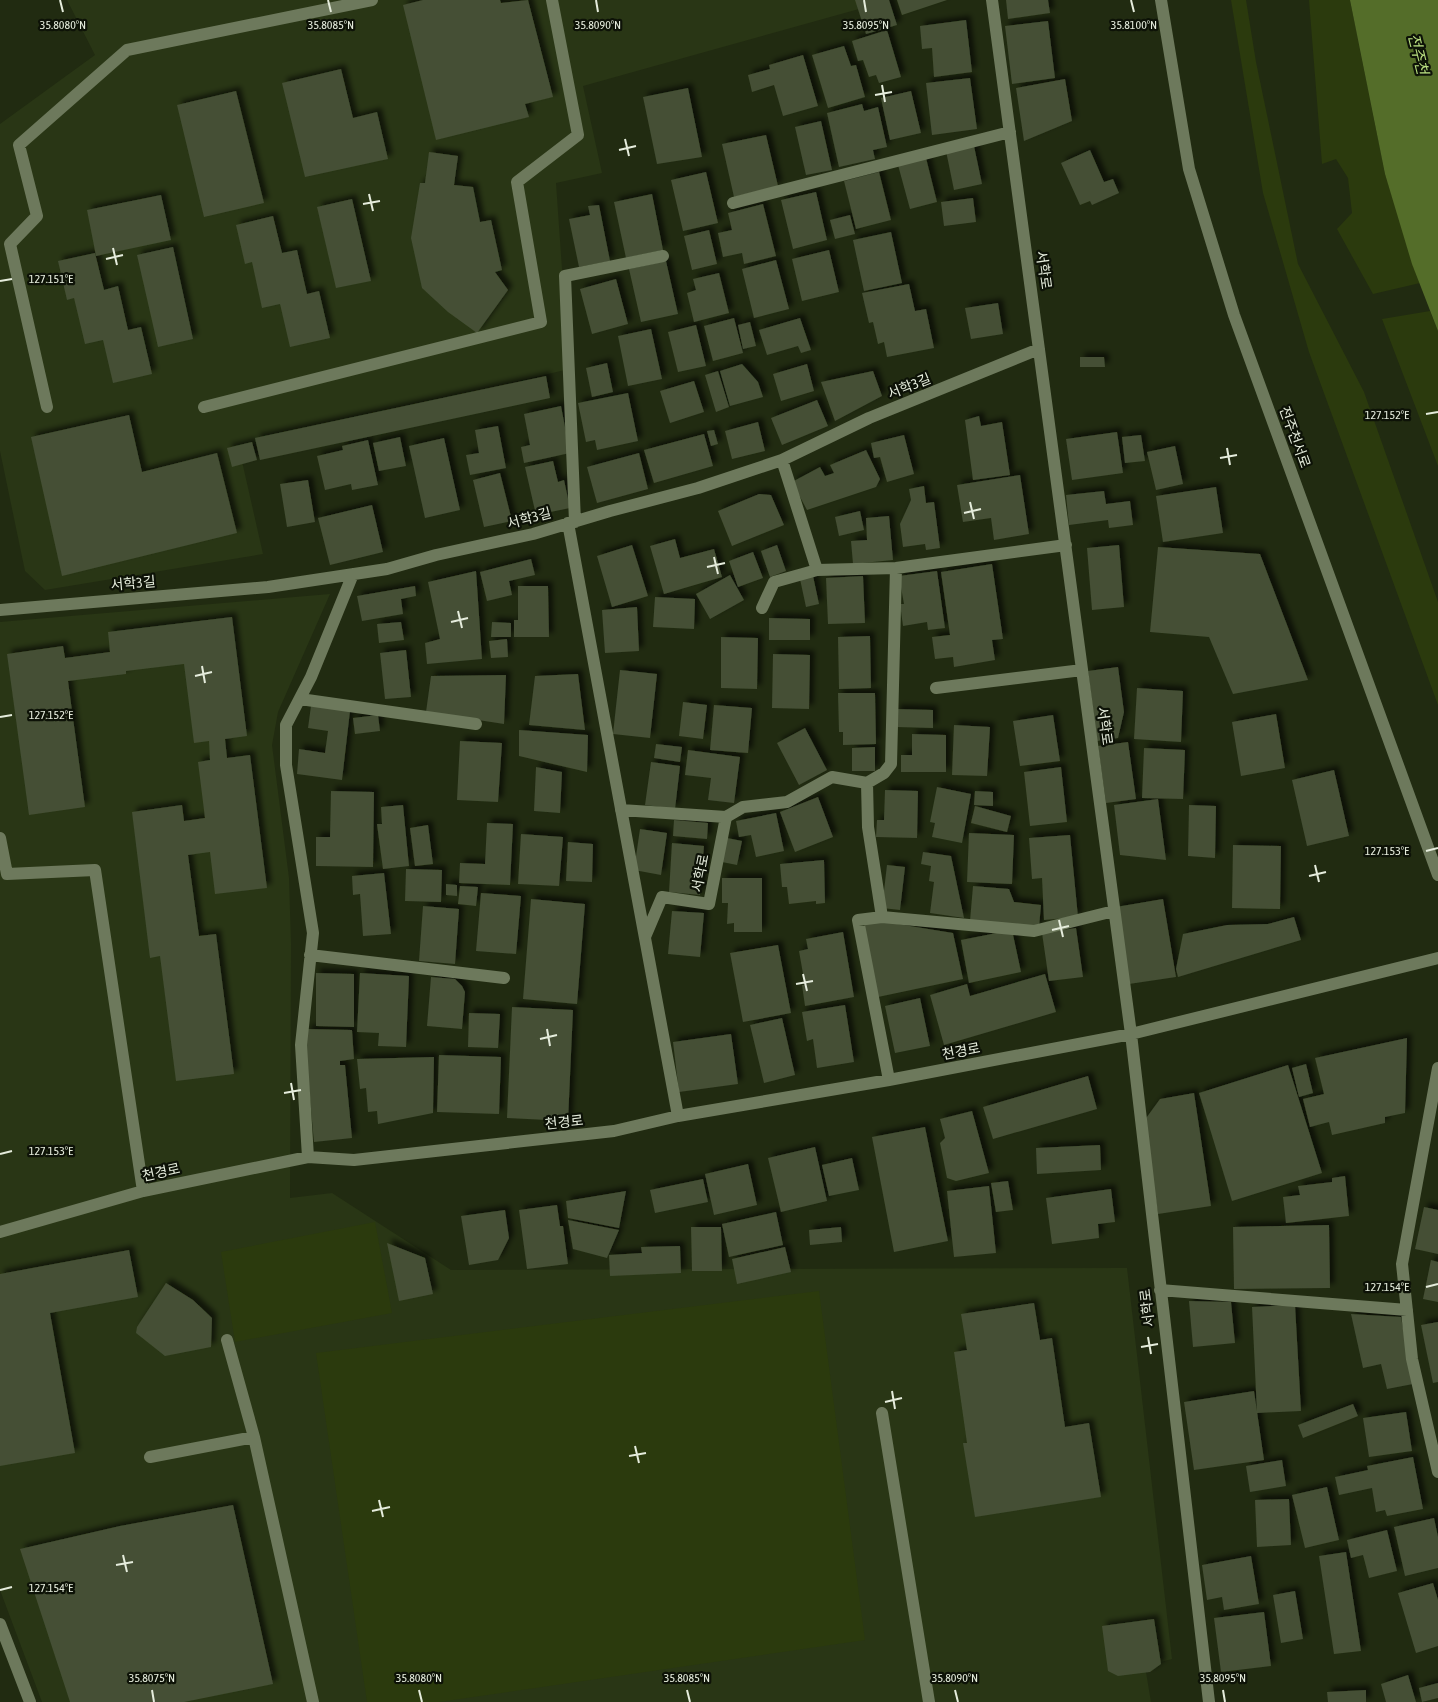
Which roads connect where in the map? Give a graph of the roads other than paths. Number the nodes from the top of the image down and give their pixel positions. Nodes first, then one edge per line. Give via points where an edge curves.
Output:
1 (372, 0) edge
2 (552, 0) edge
3 (992, 0) edge
4 (1161, 0) edge
5 (1010, 132) junction
6 (733, 203) dead end
7 (663, 256) dead end
8 (1040, 349) junction
9 (47, 407) dead end
10 (204, 407) dead end
11 (782, 460) junction
12 (571, 523) junction
13 (1066, 545) junction
14 (896, 568) junction
15 (816, 570) junction
16 (353, 574) junction
17 (762, 608) dead end
18 (0, 610) edge
19 (1082, 670) junction
20 (936, 688) dead end
21 (300, 699) junction
22 (476, 724) dead end
23 (867, 783) junction
24 (621, 810) junction
25 (726, 817) junction
26 (0, 838) edge
27 (1438, 875) edge
28 (1114, 911) junction
29 (882, 917) junction
30 (645, 937) junction
31 (310, 955) junction
32 (1438, 958) edge
33 (504, 978) dead end
34 (1131, 1034) junction
35 (1438, 1068) edge
36 (889, 1080) junction
37 (678, 1116) junction
38 (308, 1158) junction
39 (143, 1191) junction
40 (0, 1232) edge
41 (1160, 1290) junction
42 (1406, 1310) junction
43 (227, 1340) dead end
44 (882, 1413) dead end
45 (254, 1437) junction
46 (150, 1457) dead end
47 (1438, 1472) edge
48 (0, 1624) edge
49 (30, 1702) edge
50 (313, 1702) edge
51 (929, 1702) edge
52 (1209, 1702) edge

1 - 9 street via 127,50 19,146 37,216 10,244
2 - 10 street via 578,135 517,182 541,322
3 - 5 street, 서학로
4 - 27 street, 전주천서로 via 1189,168 1234,315
5 - 6 street
5 - 8 street, 서학로
7 - 12 street via 565,276
8 - 11 street, 서학3길 via 869,418
8 - 13 street, 서학로
11 - 12 street, 서학3길 via 698,488
11 - 15 street
12 - 16 street, 서학3길 via 387,569
12 - 24 street
13 - 14 street
13 - 19 street, 서학로
14 - 15 street
14 - 23 street via 891,764 884,773
15 - 17 street via 774,582
16 - 18 street, 서학3길 via 268,587
16 - 21 street
19 - 20 street
19 - 28 street, 서학로
21 - 22 street
21 - 31 street via 286,725 286,765 313,933
23 - 25 street via 832,777 786,802 743,806
23 - 29 street via 868,827
24 - 25 street
24 - 30 street
25 - 30 street, 서학로 via 709,904 662,897
26 - 39 street via 7,874 95,870
28 - 29 street via 1034,931
28 - 34 street, 서학로
29 - 36 street via 858,920
30 - 37 street
31 - 33 street
31 - 38 street via 301,1045
32 - 34 street, 천경로
34 - 36 street, 천경로
34 - 41 street, 서학로
35 - 42 street via 1402,1264
36 - 37 street, 천경로
37 - 38 street, 천경로 via 614,1132 354,1160
38 - 39 street, 천경로
39 - 40 street, 천경로
41 - 42 street
41 - 52 street, 서학로
42 - 47 street via 1412,1359
43 - 45 street
44 - 51 street
45 - 46 street
45 - 50 street
48 - 49 street

